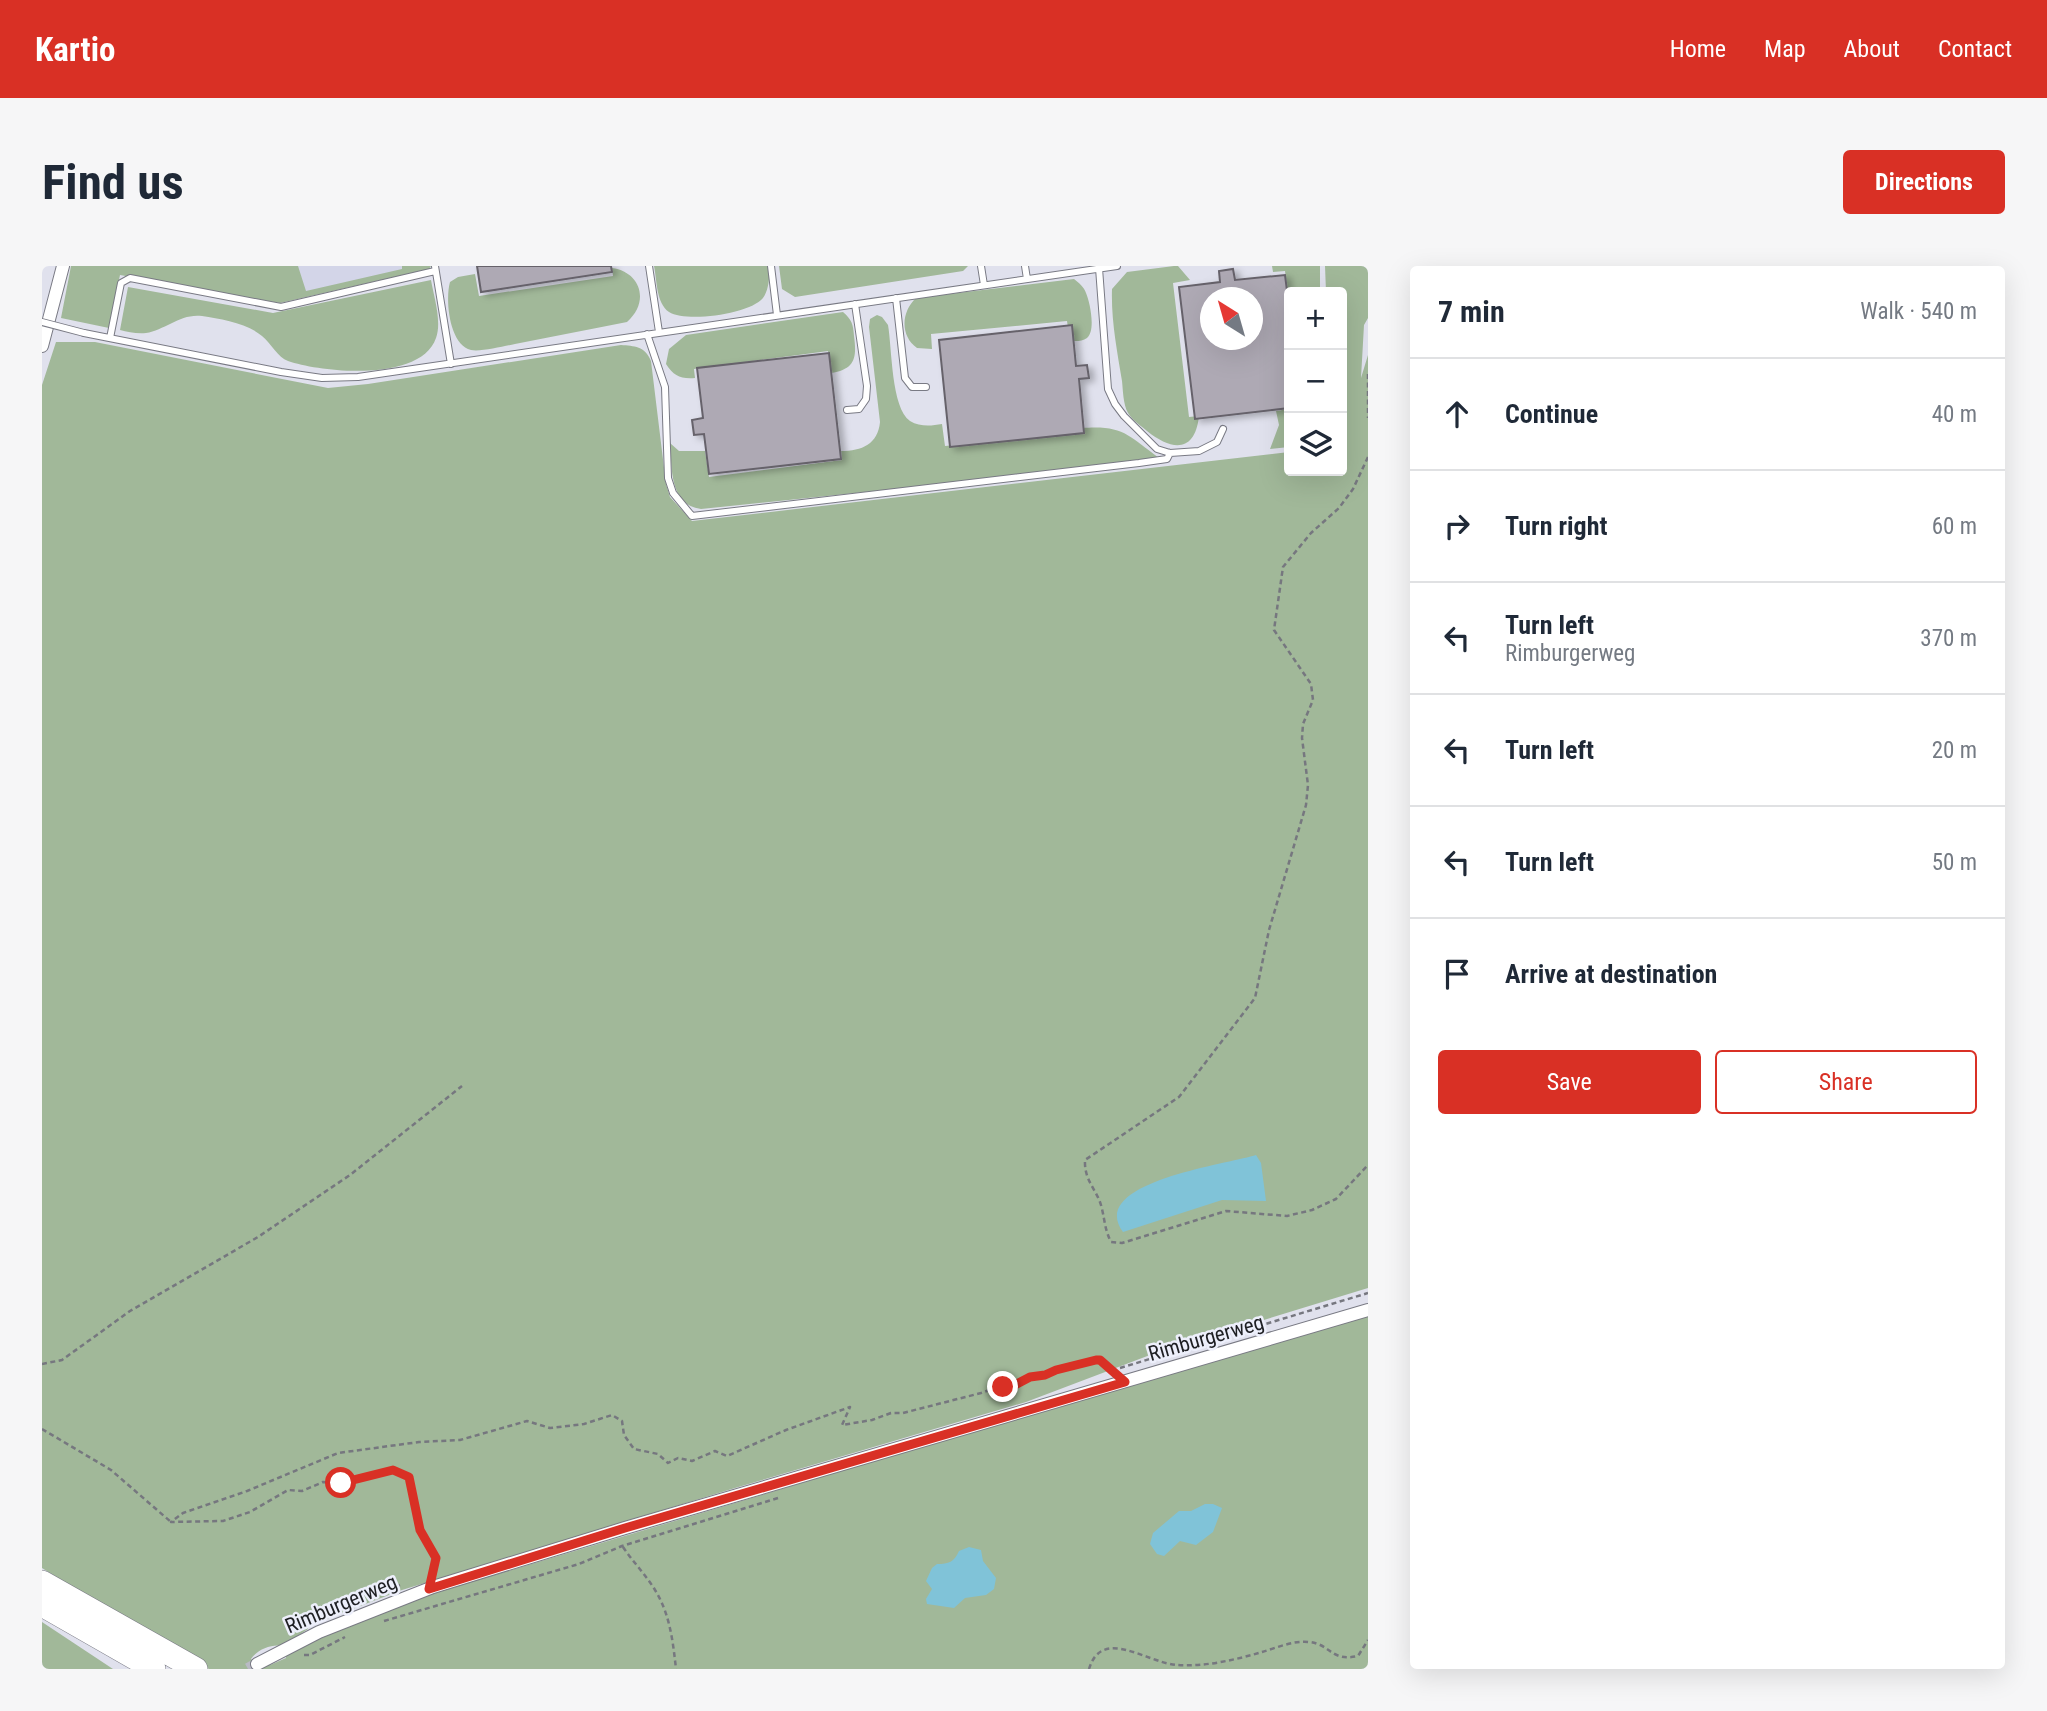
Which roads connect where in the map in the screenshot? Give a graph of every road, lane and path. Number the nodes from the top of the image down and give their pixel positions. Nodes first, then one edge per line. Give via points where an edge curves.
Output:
1 (63, 266) edge
2 (649, 266) edge
3 (771, 266) edge
4 (981, 266) edge
5 (1025, 266) edge
6 (1117, 266) edge
7 (1099, 268) junction
8 (435, 269) edge
9 (1027, 279) junction
10 (984, 285) junction
11 (896, 298) junction
12 (855, 304) junction
13 (777, 315) junction
14 (42, 323) edge
15 (659, 332) junction
16 (647, 334) junction
17 (110, 338) junction
18 (42, 346) edge
19 (451, 364) junction
20 (1368, 374) edge
21 (926, 387) dead end
22 (847, 410) dead end
23 (1368, 418) edge
24 (1223, 429) dead end
25 (1170, 453) junction
26 (1368, 457) edge
27 (462, 1086) dead end
28 (1368, 1165) edge
29 (1368, 1310) edge
30 (42, 1364) edge
31 (1125, 1382) junction
32 (42, 1429) edge
33 (779, 1497) dead end
34 (171, 1522) junction
35 (622, 1546) junction
36 (42, 1582) edge
37 (429, 1589) junction
38 (42, 1605) edge
39 (427, 1608) junction
40 (377, 1623) dead end
41 (353, 1633) dead end
42 (1368, 1640) edge
43 (297, 1656) dead end
44 (257, 1664) dead end
45 (154, 1669) edge
46 (196, 1669) edge
47 (676, 1669) edge
48 (1089, 1669) edge

1 - 18 street
2 - 15 lane
3 - 13 lane
4 - 10 lane
5 - 9 lane
6 - 7 lane
7 - 9 lane
7 - 25 lane via 1108,389 1124,416 1157,449
8 - 17 lane via 281,307 130,278 121,284
8 - 19 lane
9 - 10 lane
10 - 11 lane
11 - 12 lane
11 - 21 lane via 905,378 912,387
12 - 13 lane
12 - 22 lane via 866,400 859,409
13 - 15 lane
14 - 17 lane, bridge
15 - 16 lane
16 - 19 lane
16 - 25 lane via 665,387 668,478 673,493 692,516 1139,463 1167,459
17 - 19 lane via 322,378
20 - 23 path
24 - 25 lane via 1217,442 1199,451
26 - 28 path via 1346,499 1283,567 1274,630 1311,684 1312,700 1302,738 1308,785 1255,998 1179,1097 1085,1160 1085,1173 1102,1207 1104,1230 1111,1242 1122,1243 1226,1211 1287,1216 1312,1210 1336,1199
27 - 30 path via 350,1175 258,1237 130,1311 62,1360
29 - 31 street, Rimburgerweg
31 - 34 path via 1096,1360 1030,1377 1013,1386 842,1425 850,1407 727,1456 715,1451 692,1461 678,1458 668,1463 657,1454 634,1449 624,1435 622,1421 612,1415 550,1428 527,1421 460,1440 338,1453 183,1513
31 - 37 street, Rimburgerweg
32 - 34 path via 111,1470
33 - 35 path, Rimburgerweg
34 - 37 path via 223,1521 288,1490 302,1491 323,1482 341,1483 393,1470 409,1477 420,1530 436,1558
35 - 39 path, Rimburgerweg via 579,1564
35 - 47 path via 656,1591 670,1624
36 - 46 highway
37 - 39 path
37 - 44 street, Rimburgerweg via 318,1632
38 - 45 highway
39 - 40 path, Rimburgerweg
41 - 43 path, Rimburgerweg
42 - 48 path via 1358,1656 1344,1659 1309,1642 1219,1662 1178,1665 1109,1647 1093,1658

